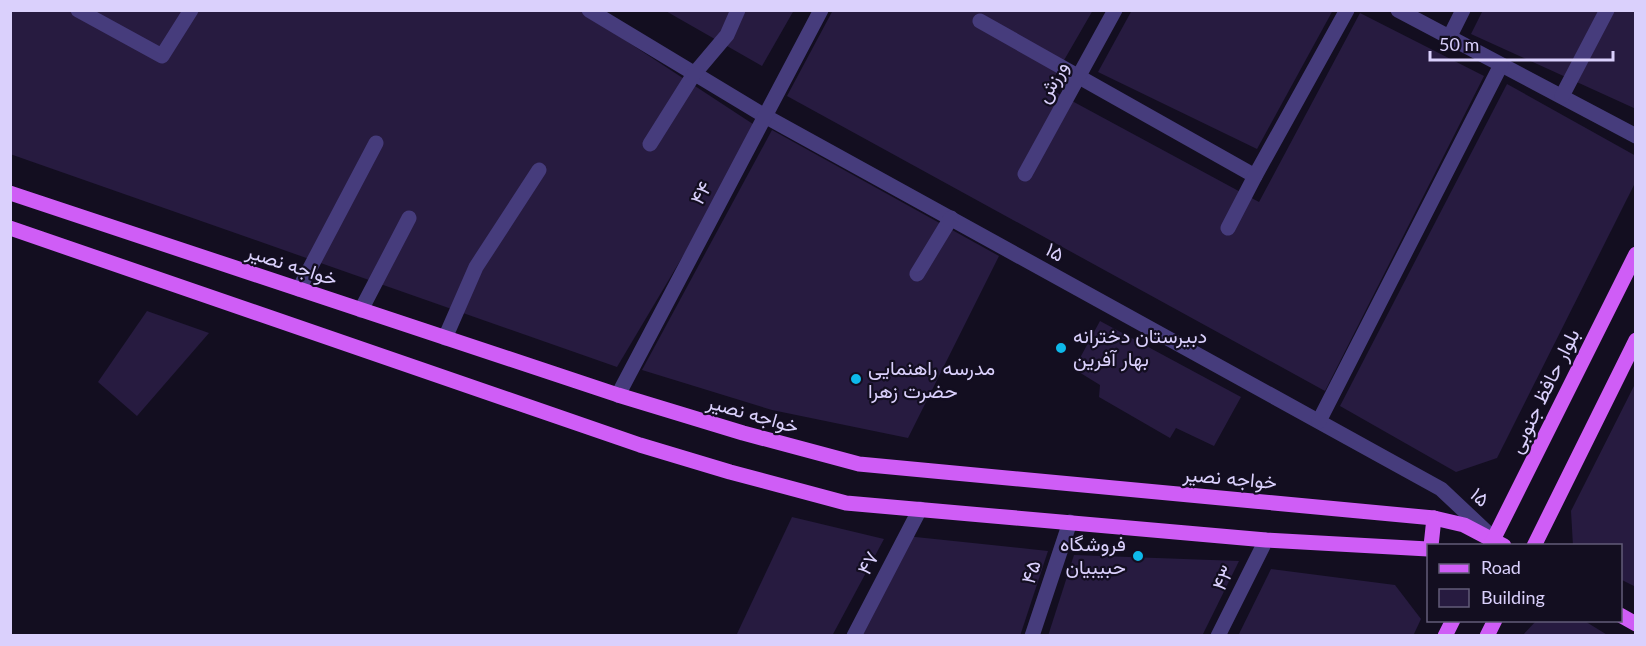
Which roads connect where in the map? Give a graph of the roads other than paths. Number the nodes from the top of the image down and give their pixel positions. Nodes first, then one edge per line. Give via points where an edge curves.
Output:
1 (78, 10) edge
2 (191, 10) edge
3 (589, 10) edge
4 (738, 10) edge
5 (821, 10) edge
6 (1115, 10) edge
7 (1347, 10) edge
8 (1398, 10) edge
9 (1462, 10) edge
10 (1607, 10) edge
11 (95, 14) edge
12 (980, 21) dead end
13 (1449, 38) junction
14 (1501, 65) junction
15 (694, 74) junction
16 (1079, 77) junction
17 (1562, 96) junction
18 (765, 116) junction
19 (1635, 136) edge
20 (376, 143) dead end
21 (650, 144) dead end
22 (539, 170) dead end
23 (1025, 174) dead end
24 (1254, 176) junction
25 (10, 193) edge
26 (409, 218) dead end
27 (951, 218) junction
28 (10, 228) edge
29 (1228, 228) dead end
30 (1635, 255) edge
31 (917, 274) dead end
32 (299, 289) junction
33 (360, 310) junction
34 (445, 338) junction
35 (1635, 340) edge
36 (618, 395) junction
37 (1319, 421) junction
38 (920, 509) junction
39 (1434, 518) junction
40 (1070, 522) junction
41 (1266, 540) junction
42 (1496, 543) edge
43 (1430, 544) edge
44 (1535, 544) edge
45 (1427, 547) edge
46 (1622, 616) edge
47 (1452, 622) edge
48 (1494, 622) edge
49 (1635, 624) edge
50 (854, 636) edge
51 (1032, 636) edge
52 (1218, 636) edge
53 (1445, 636) edge
54 (1487, 636) edge

1 - 11 street
2 - 11 street via 162,56
3 - 15 street, ۱۵
4 - 15 street via 726,35
5 - 18 street, ۴۴
6 - 16 street, ورزش
7 - 24 street
8 - 13 street
9 - 13 street
10 - 17 street
12 - 16 street
13 - 14 street
14 - 17 street
14 - 37 street
15 - 18 street, ۱۵
15 - 21 street
16 - 23 street, ورزش
16 - 24 street
17 - 19 street
18 - 27 street, ۱۵
18 - 36 street, ۴۴
20 - 32 street
22 - 34 street via 476,267
24 - 29 street
25 - 32 main road, خواجه نصیر
26 - 33 street
27 - 31 street
27 - 37 street, ۱۵
28 - 38 main road via 651,449 846,503
30 - 42 main road, بلوار حافظ جنوبی
32 - 33 main road, خواجه نصیر
33 - 34 main road, خواجه نصیر
34 - 36 main road, خواجه نصیر
35 - 44 main road
36 - 39 main road, خواجه نصیر via 858,464
37 - 42 street, ۱۵ via 1441,489
38 - 40 main road
38 - 50 street, ۴۷
39 - 42 main road, خواجه نصیر via 1464,525
39 - 43 main road
40 - 41 main road
40 - 51 street, ۴۵
41 - 45 main road
41 - 52 street, ۴۳
46 - 49 main road
47 - 53 main road
48 - 54 main road

